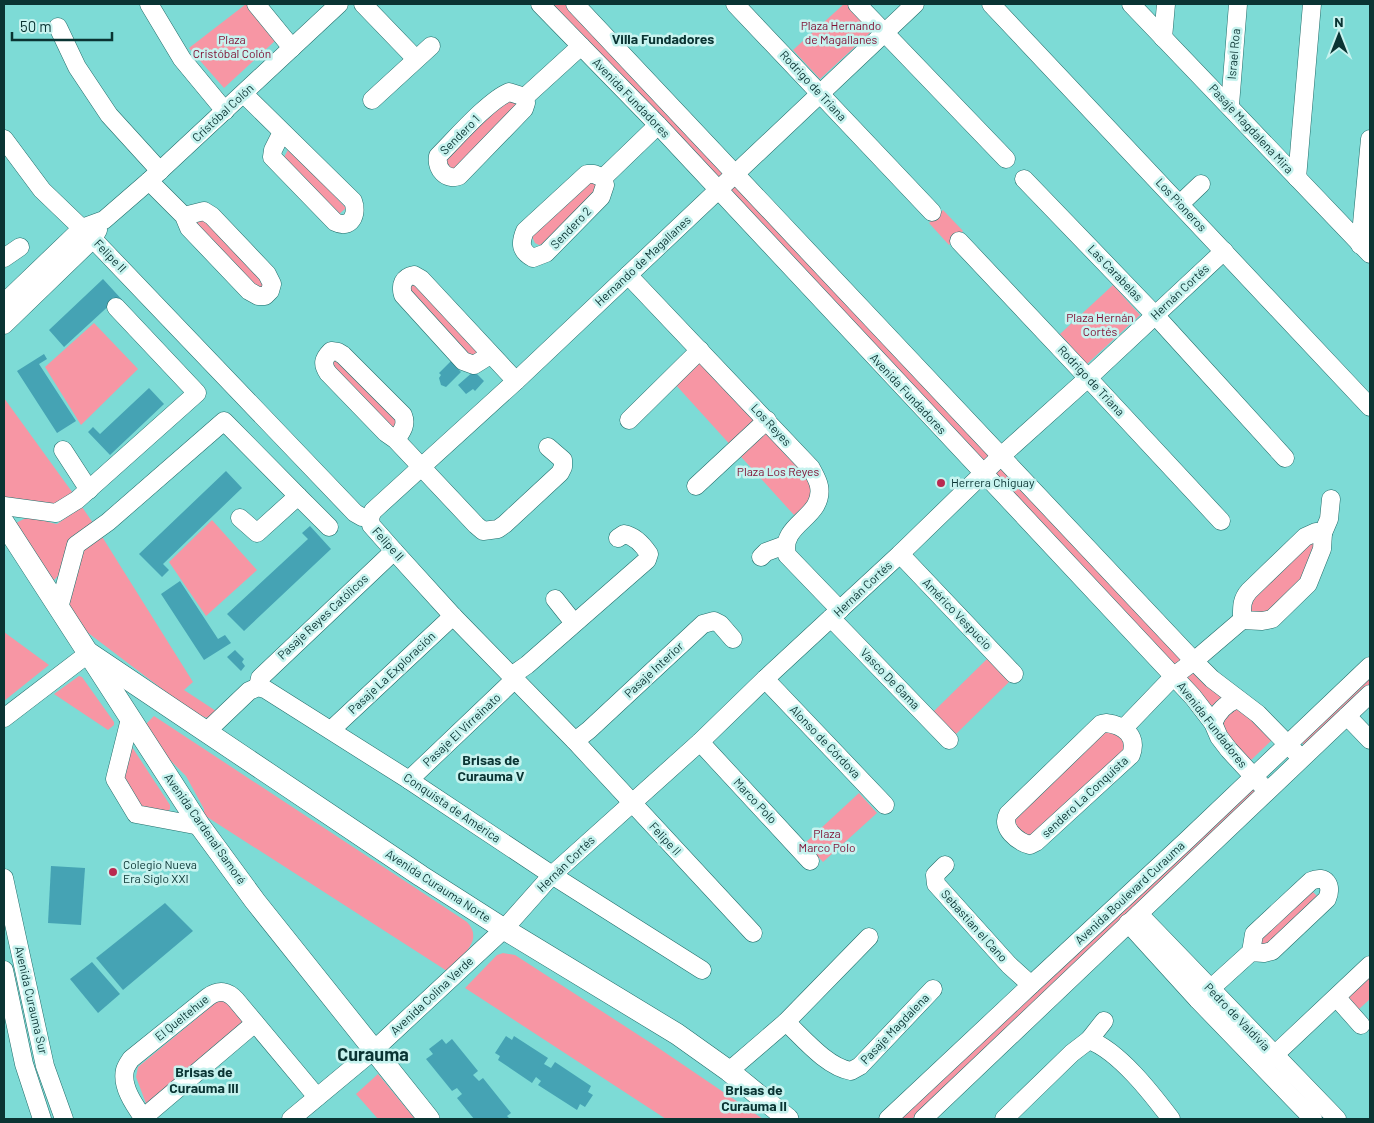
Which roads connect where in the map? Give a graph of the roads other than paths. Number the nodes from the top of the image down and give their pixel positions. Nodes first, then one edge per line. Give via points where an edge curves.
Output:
1 (149, 4) edge
2 (256, 4) edge
3 (339, 4) edge
4 (363, 4) edge
5 (540, 4) edge
6 (574, 4) edge
7 (735, 4) edge
8 (857, 4) edge
9 (915, 4) edge
10 (991, 4) edge
11 (1131, 4) edge
12 (1166, 4) edge
13 (1238, 4) edge
14 (1312, 4) edge
15 (58, 27) dead end
16 (884, 33) junction
17 (1163, 38) junction
18 (431, 46) dead end
19 (581, 46) junction
20 (292, 48) junction
21 (416, 59) junction
22 (244, 94) junction
23 (819, 94) junction
24 (525, 97) junction
25 (372, 100) dead end
26 (1230, 105) junction
27 (225, 111) junction
28 (658, 125) junction
29 (282, 132) junction
30 (4, 139) edge
31 (1370, 139) edge
32 (1006, 159) dead end
33 (736, 173) junction
34 (155, 176) junction
35 (603, 178) junction
36 (1297, 178) junction
37 (1024, 179) dead end
38 (1201, 184) dead end
39 (718, 190) junction
40 (1180, 204) junction
41 (932, 212) dead end
42 (184, 216) junction
43 (88, 234) junction
44 (959, 242) dead end
45 (20, 247) dead end
46 (1365, 250) edge
47 (1224, 251) junction
48 (4, 258) edge
49 (628, 275) junction
50 (5, 299) edge
51 (116, 307) dead end
52 (1155, 315) junction
53 (4, 324) edge
54 (700, 350) junction
55 (490, 355) junction
56 (1088, 378) junction
57 (516, 381) junction
58 (1370, 407) edge
59 (629, 420) dead end
60 (767, 420) junction
61 (396, 440) junction
62 (548, 447) dead end
63 (63, 450) dead end
64 (1000, 457) junction
65 (1285, 458) dead end
66 (421, 468) junction
67 (984, 474) junction
68 (696, 486) dead end
69 (89, 490) junction
70 (298, 496) junction
71 (1331, 499) dead end
72 (4, 506) edge
73 (27, 508) junction
74 (370, 517) junction
75 (240, 518) dead end
76 (1220, 522) dead end
77 (5, 525) edge
78 (329, 527) dead end
79 (1323, 534) junction
80 (618, 538) dead end
81 (785, 545) junction
82 (394, 551) junction
83 (900, 554) junction
84 (761, 557) dead end
85 (70, 572) junction
86 (44, 584) junction
87 (554, 599) dead end
88 (60, 608) junction
89 (836, 614) junction
90 (453, 616) junction
91 (1242, 620) junction
92 (574, 623) junction
93 (733, 640) dead end
94 (89, 653) junction
95 (1194, 660) junction
96 (1370, 666) edge
97 (1014, 674) dead end
98 (1174, 676) junction
99 (513, 678) junction
100 (765, 679) junction
101 (258, 687) junction
102 (1370, 694) edge
103 (1237, 699) junction
104 (167, 705) junction
105 (1350, 713) junction
106 (4, 718) edge
107 (130, 719) junction
108 (1212, 723) junction
109 (1124, 728) junction
110 (1370, 728) edge
111 (331, 730) junction
112 (206, 732) junction
113 (949, 740) dead end
114 (1370, 740) edge
115 (575, 741) junction
116 (700, 742) junction
117 (1287, 743) junction
118 (1301, 758) junction
119 (1253, 776) junction
120 (408, 780) junction
121 (1267, 791) junction
122 (631, 803) junction
123 (885, 805) dead end
124 (200, 826) junction
125 (810, 861) dead end
126 (945, 865) dead end
127 (552, 875) junction
128 (4, 878) edge
129 (7, 909) edge
130 (1134, 919) junction
131 (504, 929) junction
132 (753, 933) dead end
133 (869, 937) dead end
134 (1251, 952) junction
135 (1370, 965) edge
136 (4, 970) edge
137 (702, 970) dead end
138 (1031, 985) junction
139 (27, 986) junction
140 (933, 989) dead end
141 (9, 991) junction
142 (1204, 995) junction
143 (1337, 998) junction
144 (1104, 1021) dead end
145 (786, 1022) junction
146 (256, 1023) junction
147 (1361, 1025) dead end
148 (1089, 1040) junction
149 (374, 1050) junction
150 (1268, 1060) junction
151 (45, 1066) junction
152 (729, 1071) junction
153 (26, 1072) junction
154 (317, 1097) junction
155 (42, 1119) edge
156 (64, 1119) edge
157 (143, 1119) edge
158 (291, 1119) edge
159 (429, 1119) edge
160 (788, 1119) edge
161 (888, 1119) edge
162 (922, 1119) edge
163 (1004, 1119) edge
164 (1171, 1119) edge
165 (1313, 1119) edge
166 (1337, 1119) edge

1 - 27 street via 182,59
2 - 20 street
3 - 20 street, Cristóbal Colón
4 - 21 street
5 - 19 street, Avenida Fundadores
6 - 33 street, Avenida Fundadores
7 - 23 street, Rodrigo de Triana
8 - 16 street
9 - 16 street, Hernando de Magallanes
10 - 40 street, Los Pioneros
11 - 17 street, Pasaje Magdalena Mira
12 - 17 street
13 - 26 street, Israel Roa
14 - 36 street
15 - 34 street via 77,67
16 - 23 street, Hernando de Magallanes
16 - 32 street
17 - 26 street, Pasaje Magdalena Mira
18 - 21 street
19 - 24 street, Sendero 1
19 - 28 street, Avenida Fundadores
20 - 22 street, Cristóbal Colón
21 - 25 street
22 - 27 street, Cristóbal Colón
22 - 29 street
23 - 33 street, Hernando de Magallanes
23 - 41 street, Rodrigo de Triana
24 - 24 street, Sendero 1 via 509,92 503,94 438,156 440,171 447,177 459,176 519,116 526,103
26 - 36 street, Pasaje Magdalena Mira
27 - 34 street, Cristóbal Colón
28 - 35 street
28 - 39 street, Avenida Fundadores
29 - 29 street via 272,157 335,222 347,224 356,209 353,201
30 - 43 street, Felipe II via 42,190
31 - 46 street
33 - 39 street, Hernando de Magallanes
33 - 64 street, Avenida Fundadores
34 - 42 street
34 - 43 street, Cristóbal Colón
35 - 35 street, Sendero 2 via 587,174 525,231 521,242 523,250 533,258 546,253 601,197
36 - 46 street, Pasaje Magdalena Mira
37 - 52 street, Las Carabelas
38 - 40 street
39 - 49 street, Hernando de Magallanes
39 - 67 street, Avenida Fundadores
40 - 47 street, Los Pioneros
42 - 42 street via 189,228 248,291 258,296 265,296 270,291 272,284 267,274 212,216 204,211
43 - 50 street, Cristóbal Colón
43 - 53 street, Cristóbal Colón
43 - 74 street, Felipe II via 355,513
44 - 56 street, Rodrigo de Triana
45 - 48 street
47 - 52 street, Hernán Cortés
47 - 58 street, Los Pioneros
49 - 54 street, Los Reyes
49 - 57 street, Hernando de Magallanes
51 - 69 street via 197,393
52 - 56 street, Hernán Cortés
52 - 65 street, Las Carabelas
54 - 59 street
54 - 60 street, Los Reyes
55 - 55 street via 421,279 414,275 402,282 404,295 463,361 474,365
55 - 57 street
56 - 64 street, Hernán Cortés
56 - 76 street, Rodrigo de Triana
57 - 66 street, Hernando de Magallanes
60 - 68 street
60 - 81 street, Los Reyes via 811,468 819,484 820,499 789,534
61 - 61 street via 404,428 402,415 343,355 330,351 323,362 328,374
61 - 66 street
62 - 66 street via 563,460 560,473 505,524 490,531 476,525
63 - 69 street
64 - 67 street, Hernán Cortés
64 - 95 street, Avenida Fundadores
66 - 74 street, Hernando de Magallanes
67 - 83 street, Hernán Cortés
67 - 98 street, Avenida Fundadores
69 - 73 street via 56,513
70 - 75 street via 257,533
70 - 78 street
70 - 85 street via 224,420 108,522 76,545
71 - 79 street via 1329,519
72 - 73 street
73 - 77 street
74 - 82 street, Felipe II via 371,525
77 - 86 main road, Avenida Cardenal Samoré
79 - 91 street via 1316,532 1305,537 1249,591 1242,604
79 - 91 street via 1322,549 1308,584 1272,619
80 - 92 street via 624,534 638,541 649,554 647,560
81 - 84 street via 773,548
81 - 89 street via 787,555
82 - 90 street, Felipe II
82 - 101 street, Pasaje Reyes Católicos via 260,678
83 - 89 street, Hernán Cortés
83 - 97 street, Américo Vespucio
85 - 86 street via 58,585
85 - 88 street
86 - 88 main road, Avenida Cardenal Samoré
87 - 92 street
88 - 94 main road, Avenida Cardenal Samoré
89 - 100 street, Hernán Cortés
89 - 113 street, Vasco De Gama
90 - 99 street, Felipe II
90 - 111 street, Pasaje La Exploración
91 - 95 street
92 - 99 street
93 - 115 street, Pasaje Interior via 720,624 714,621 703,624
94 - 104 main road, Avenida Curauma Norte
94 - 106 street
94 - 107 main road, Avenida Cardenal Samoré
95 - 98 street
95 - 103 street, Avenida Fundadores
96 - 117 street, Avenida Boulevard Curauma
98 - 108 street, Avenida Fundadores
98 - 109 street
99 - 115 street, Felipe II
99 - 120 street, Pasaje El Virreinato
100 - 116 street, Hernán Cortés
100 - 123 street, Alonso de Córdova
101 - 111 street, Conquista de América
101 - 112 street via 249,691
102 - 105 street, Avenida Boulevard Curauma
103 - 108 street via 1224,706
103 - 117 street, Avenida Fundadores via 1258,714
104 - 107 main road via 144,709
104 - 112 main road, Avenida Curauma Norte
105 - 110 street
105 - 114 street
105 - 118 street, Avenida Boulevard Curauma
107 - 124 main road, Avenida Cardenal Samoré
107 - 124 street via 115,779 136,814
108 - 119 street, Avenida Fundadores via 1229,750
109 - 109 street, sendero La Conquista via 1100,724 1008,814 1007,826 1016,839 1030,845 1036,842 1126,761 1134,748
111 - 120 street, Conquista de América
112 - 131 main road, Avenida Curauma Norte
115 - 122 street, Felipe II
116 - 122 street, Hernán Cortés
116 - 125 street, Marco Polo
117 - 118 street, Avenida Fundadores
117 - 119 street, Avenida Boulevard Curauma
118 - 121 street, Avenida Boulevard Curauma
119 - 121 street, Avenida Fundadores
119 - 138 street, Avenida Boulevard Curauma
120 - 127 street, Conquista de América
121 - 130 street, Avenida Boulevard Curauma
122 - 127 street, Hernán Cortés
122 - 132 street, Felipe II
124 - 149 main road, Avenida Cardenal Samoré via 255,901
126 - 138 street, Sebastian el Cano via 935,875 936,884
127 - 131 street, Hernán Cortés
127 - 137 street, Conquista de América
128 - 129 street, Avenida Curauma Sur
129 - 139 street, Avenida Curauma Sur
130 - 142 street, Pedro de Valdivia
130 - 162 street, Avenida Boulevard Curauma
131 - 149 street, Avenida Colina Verde
131 - 152 main road, Avenida Curauma Norte via 677,1034
133 - 145 street
134 - 134 street via 1272,950 1327,900 1331,892 1329,885 1323,879 1311,881 1254,934
134 - 142 street
135 - 143 street
136 - 141 street
138 - 161 street, Avenida Boulevard Curauma
139 - 141 street
139 - 151 street, Avenida Curauma Sur
140 - 145 street, Pasaje Magdalena via 860,1066 851,1071 830,1063
141 - 153 street
142 - 150 street, Pedro de Valdivia
143 - 147 street
143 - 150 street
144 - 148 street
145 - 152 street
146 - 154 street, El Queltehue
146 - 157 street
146 - 157 street, El Queltehue via 230,994 213,994 131,1059 125,1070 126,1082 131,1099
148 - 163 street
148 - 164 street via 1100,1044 1122,1062
149 - 154 street, Avenida Colina Verde
149 - 159 main road, Avenida Cardenal Samoré
150 - 165 street, Pedro de Valdivia
150 - 166 street, Pedro de Valdivia
151 - 153 street
151 - 156 street, Avenida Curauma Sur
152 - 160 main road, Avenida Curauma Norte
153 - 155 street
154 - 158 street, Avenida Colina Verde

